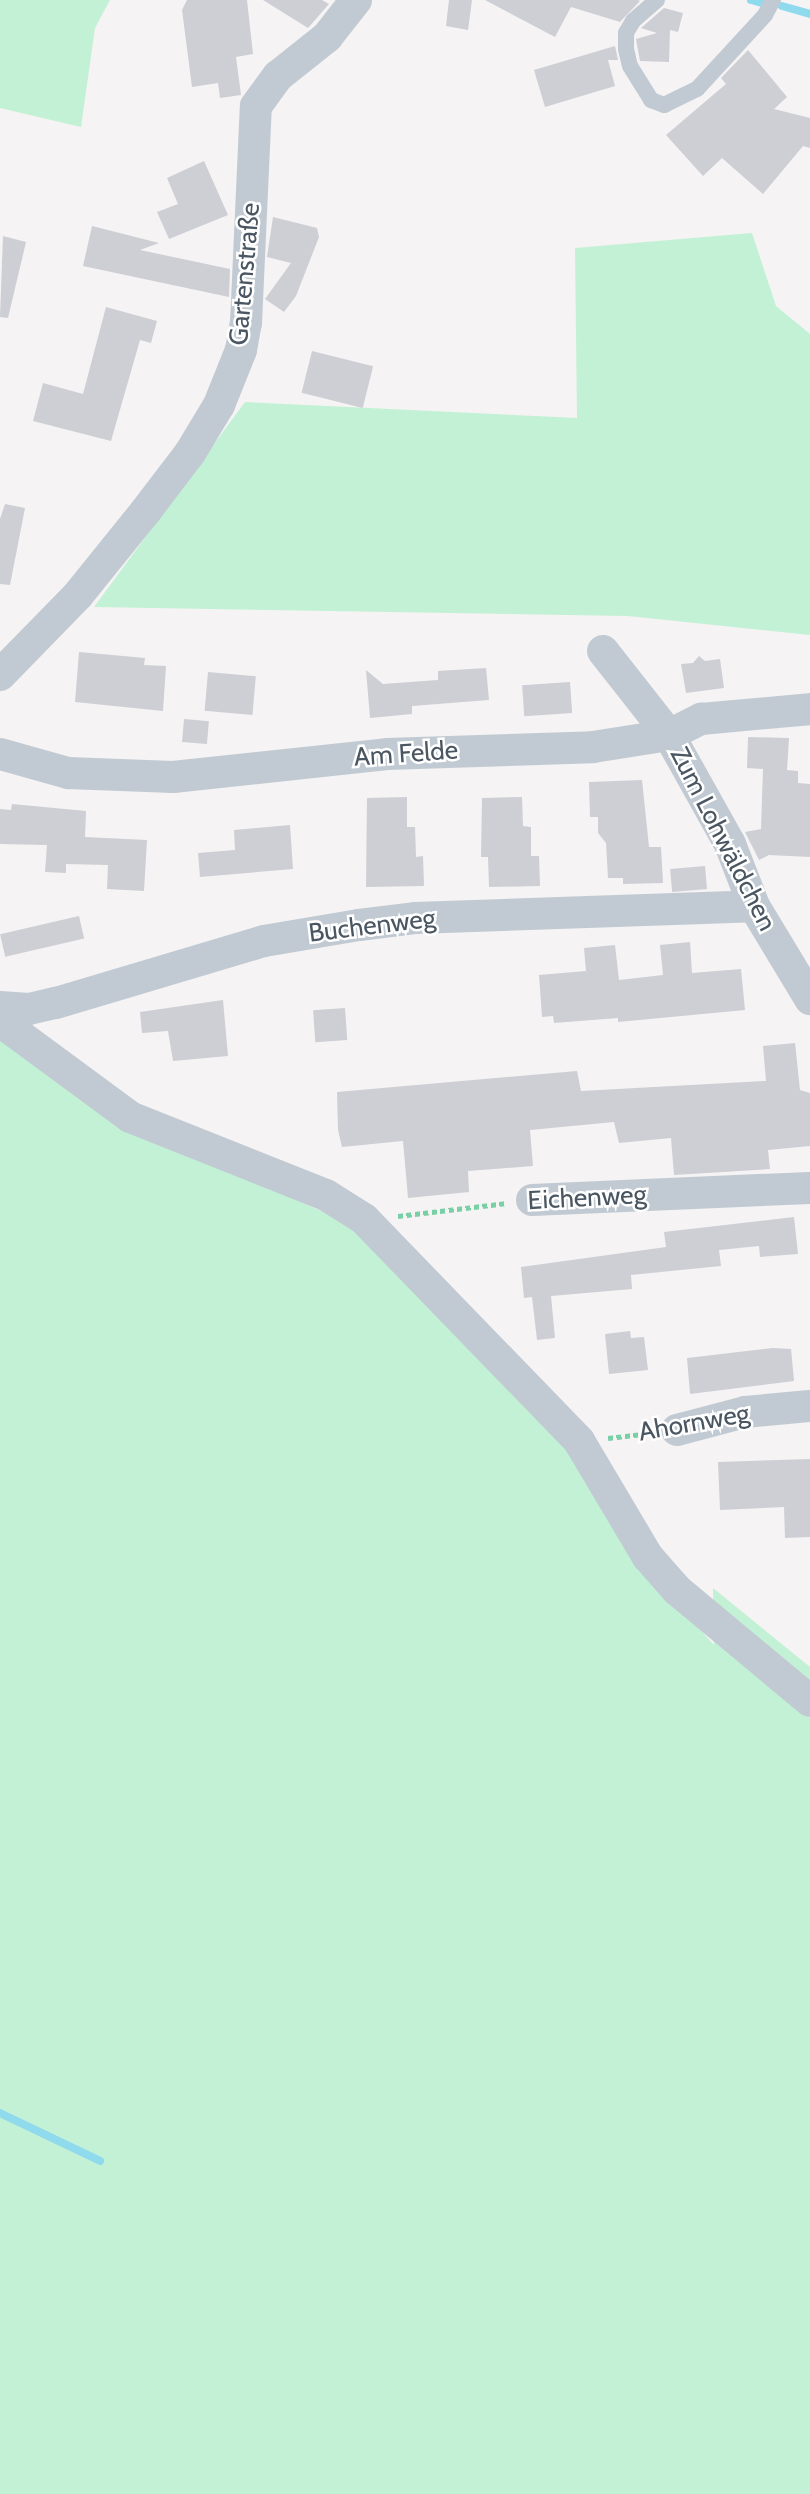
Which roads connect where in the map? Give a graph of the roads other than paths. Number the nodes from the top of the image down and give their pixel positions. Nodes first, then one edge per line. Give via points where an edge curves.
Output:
1 (356, 0) edge
2 (657, 0) edge
3 (774, 0) edge
4 (603, 651) dead end
5 (0, 675) edge
6 (810, 709) edge
7 (669, 735) junction
8 (0, 754) edge
9 (754, 906) junction
10 (810, 999) edge
11 (0, 1007) edge
12 (0, 1021) edge
13 (810, 1188) edge
14 (532, 1200) road end
15 (810, 1406) edge
16 (677, 1430) road end
17 (810, 1701) edge

1 - 5 street, Gartenstraße via 327,37 278,76 256,106 246,323 241,350 219,405 190,453 78,595
2 - 3 lane via 626,33 626,49 630,66 651,100 664,105 697,89
4 - 7 street, Zum Lohwäldchen
6 - 7 street, Am Felde via 701,719
7 - 8 street, Am Felde via 593,747 387,754 151,777 68,773
7 - 9 street, Zum Lohwäldchen via 730,844
9 - 10 street, Zum Lohwäldchen
9 - 11 street, Buchenweg via 415,918 359,925 264,941 48,1005
12 - 17 street via 130,1117 326,1195 364,1219 579,1441 648,1557 669,1582
13 - 14 street, Eichenweg
15 - 16 street, Ahornweg via 745,1412

